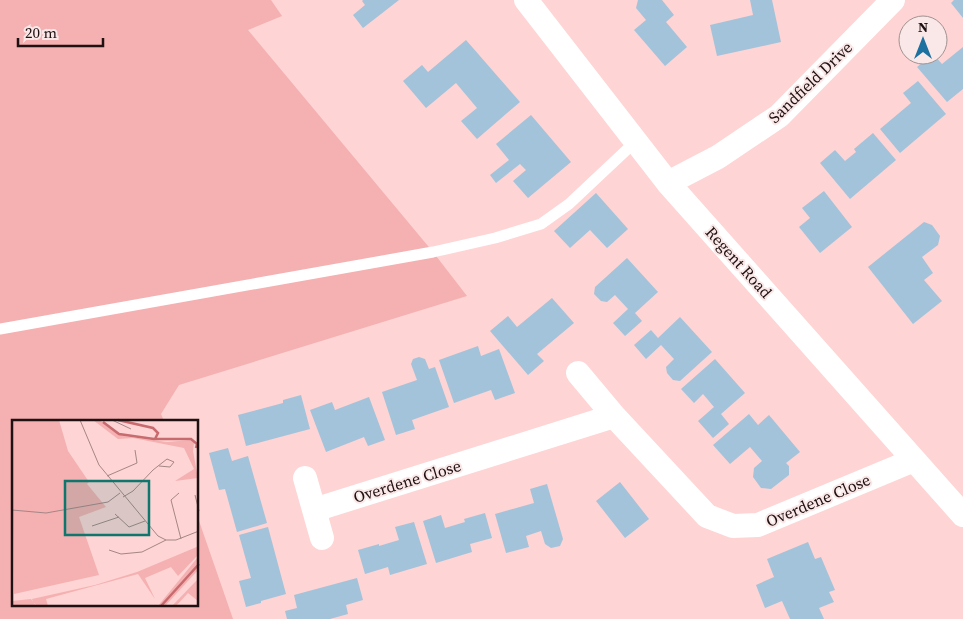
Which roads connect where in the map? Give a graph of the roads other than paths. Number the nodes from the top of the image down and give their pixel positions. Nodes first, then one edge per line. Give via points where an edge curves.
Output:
1 (526, 0) edge
2 (893, 0) edge
3 (635, 142) junction
4 (668, 183) junction
5 (0, 329) edge
6 (578, 373) dead end
7 (614, 416) junction
8 (914, 460) junction
9 (305, 478) dead end
10 (314, 510) junction
11 (963, 515) edge
12 (322, 538) dead end

1 - 3 street, Regent Road
2 - 4 street, Sandfield Drive via 779,116 718,157
3 - 4 street, Regent Road
3 - 5 lane via 569,204 541,224 495,238 433,252
4 - 8 street, Regent Road
6 - 7 street, Overdene Close
7 - 8 street, Overdene Close via 707,516 733,526 758,525
7 - 10 street, Overdene Close
8 - 11 street, Regent Road
9 - 10 street
10 - 12 street

